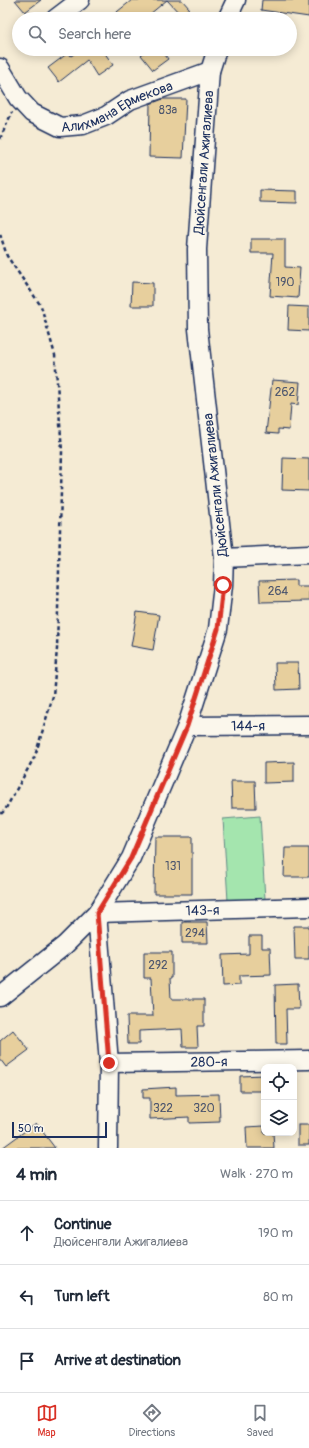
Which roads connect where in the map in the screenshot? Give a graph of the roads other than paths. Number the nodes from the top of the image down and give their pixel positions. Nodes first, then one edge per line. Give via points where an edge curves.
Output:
1 (80, 0) edge
2 (236, 0) edge
3 (64, 12) edge
4 (230, 12) edge
5 (215, 56) edge
6 (0, 68) edge
7 (210, 71) junction
8 (309, 554) edge
9 (224, 558) junction
10 (309, 725) edge
11 (187, 726) junction
12 (309, 907) edge
13 (97, 913) junction
14 (0, 997) edge
15 (309, 1060) edge
16 (109, 1063) junction
17 (108, 1148) edge

1 - 3 street
2 - 4 street
5 - 7 street, Дюйсенгали Ажигалиева
6 - 7 street, Алихмана Ермекова via 18,98 32,113 60,127 84,125 106,116 130,100
7 - 9 street, Дюйсенгали Ажигалиева via 196,248 198,329
8 - 9 street
9 - 11 street, Дюйсенгали Ажигалиева via 218,629
10 - 11 street, 144-я
11 - 13 street, Дюйсенгали Ажигалиева via 131,858
12 - 13 street, 143-я
13 - 14 street, Дюйсенгали Ажигалиева via 65,945
13 - 16 street
15 - 16 street, 280-я
16 - 17 street

